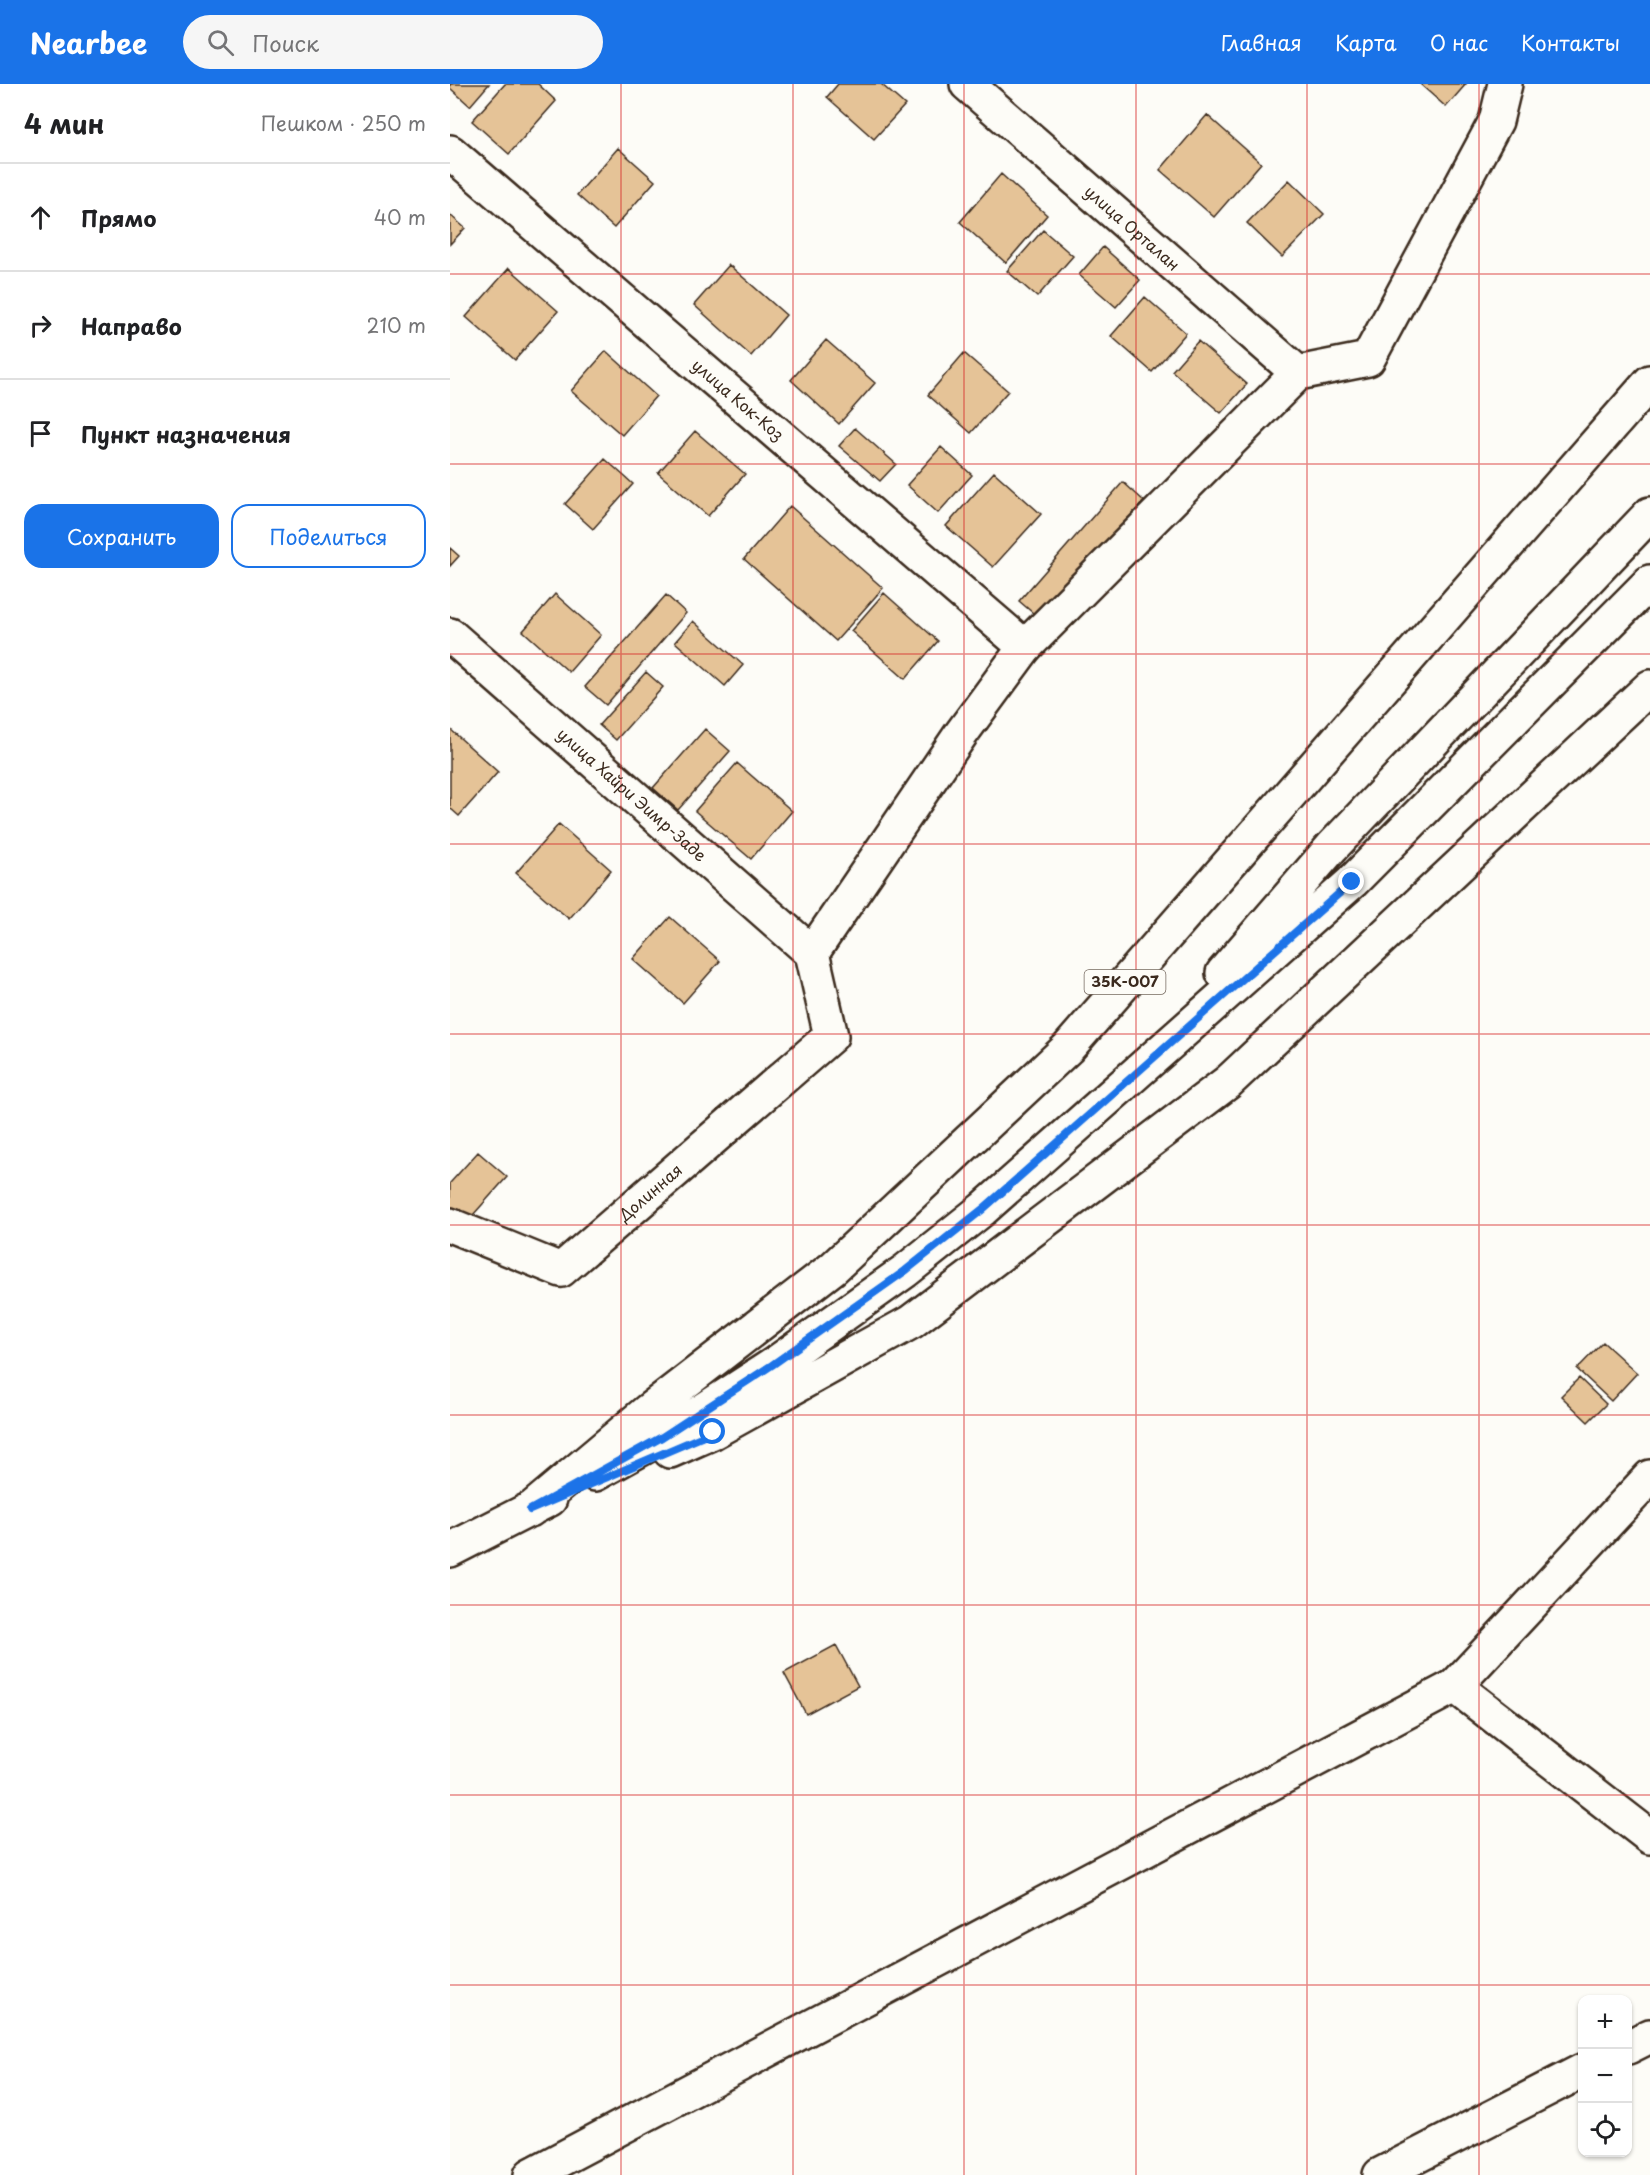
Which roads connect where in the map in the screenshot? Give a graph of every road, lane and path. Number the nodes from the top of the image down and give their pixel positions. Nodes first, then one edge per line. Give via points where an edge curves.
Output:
1 (967, 84) edge
2 (1505, 84) edge
3 (450, 152) edge
4 (1298, 374) junction
5 (1650, 382) edge
6 (1650, 514) edge
7 (1650, 582) edge
8 (450, 635) edge
9 (1025, 647) junction
10 (1650, 687) edge
11 (812, 953) junction
12 (1146, 1063) junction
13 (450, 1225) edge
14 (1650, 1477) edge
15 (530, 1510) junction
16 (450, 1550) edge
17 (1455, 1686) junction
18 (1650, 1837) edge
19 (1650, 2036) edge
20 (1632, 2046) edge
21 (1578, 2073) edge
22 (531, 2175) edge
23 (1380, 2175) edge

1 - 4 main road, улица Орталан
2 - 4 main road via 1496,121 1368,359
3 - 9 main road, улица Кок-Коз
4 - 9 main road
5 - 15 main road, 35К-007 via 1068,1048 833,1268 649,1410
6 - 12 main road, 35К-007 via 1332,847
7 - 12 main road, 35К-007 via 1352,882
8 - 11 main road, улица Хайри Эимр-Заде
9 - 11 main road
10 - 15 main road, 35К-007 via 1228,1082 911,1322 713,1432
11 - 13 main road, Долинная via 831,1036 561,1270
12 - 15 main road, 35К-007 via 983,1209 905,1271 662,1437
14 - 17 main road
15 - 16 main road, 35К-007
17 - 18 main road
17 - 22 main road
19 - 20 main road
21 - 23 main road

